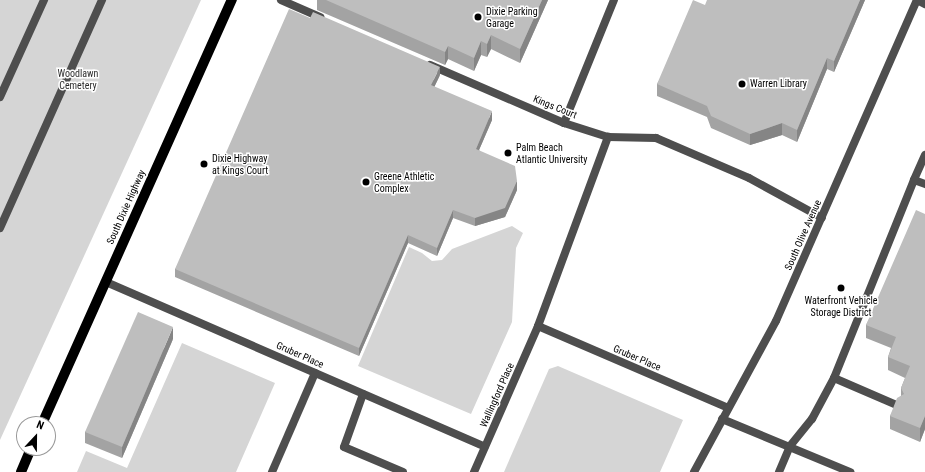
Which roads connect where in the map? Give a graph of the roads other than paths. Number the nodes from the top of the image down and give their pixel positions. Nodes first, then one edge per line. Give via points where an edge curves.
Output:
1 (44, 0) edge
2 (102, 0) edge
3 (232, 0) edge
4 (281, 0) edge
5 (614, 0) edge
6 (917, 0) edge
7 (925, 4) edge
8 (332, 22) edge
9 (419, 60) edge
10 (0, 97) edge
11 (564, 123) junction
12 (608, 137) junction
13 (925, 155) edge
14 (914, 180) junction
15 (925, 184) edge
16 (822, 218) junction
17 (0, 228) edge
18 (106, 282) junction
19 (538, 326) junction
20 (315, 373) junction
21 (834, 378) junction
22 (363, 394) junction
23 (899, 406) edge
24 (728, 408) junction
25 (46, 416) edge
26 (722, 419) junction
27 (790, 446) junction
28 (485, 447) junction
29 (28, 456) edge
30 (21, 472) edge
31 (272, 472) edge
32 (403, 472) edge
33 (474, 472) edge
34 (694, 472) edge
35 (778, 472) edge
36 (850, 472) edge

1 - 10 street
2 - 17 street
3 - 18 main road, South Dixie Highway
4 - 8 street
5 - 11 street
6 - 7 street
6 - 16 street, South Olive Avenue
9 - 11 street, Kings Court
11 - 12 street, Kings Court
12 - 16 street, Kings Court via 656,138 749,178
12 - 19 street, Wallingford Place
13 - 14 street
14 - 15 street
14 - 21 street
16 - 24 street, South Olive Avenue via 776,321
18 - 20 street, Gruber Place
18 - 25 main road, South Dixie Highway
19 - 24 street, Gruber Place
19 - 28 street, Wallingford Place
20 - 22 street, Gruber Place
20 - 31 street
21 - 23 street
21 - 27 street via 812,419
22 - 28 street, Gruber Place
22 - 32 street via 344,447
24 - 26 street, South Olive Avenue
26 - 27 street
26 - 34 street, South Olive Avenue
27 - 35 street
27 - 36 street
28 - 33 street, Wallingford Place
29 - 30 main road

